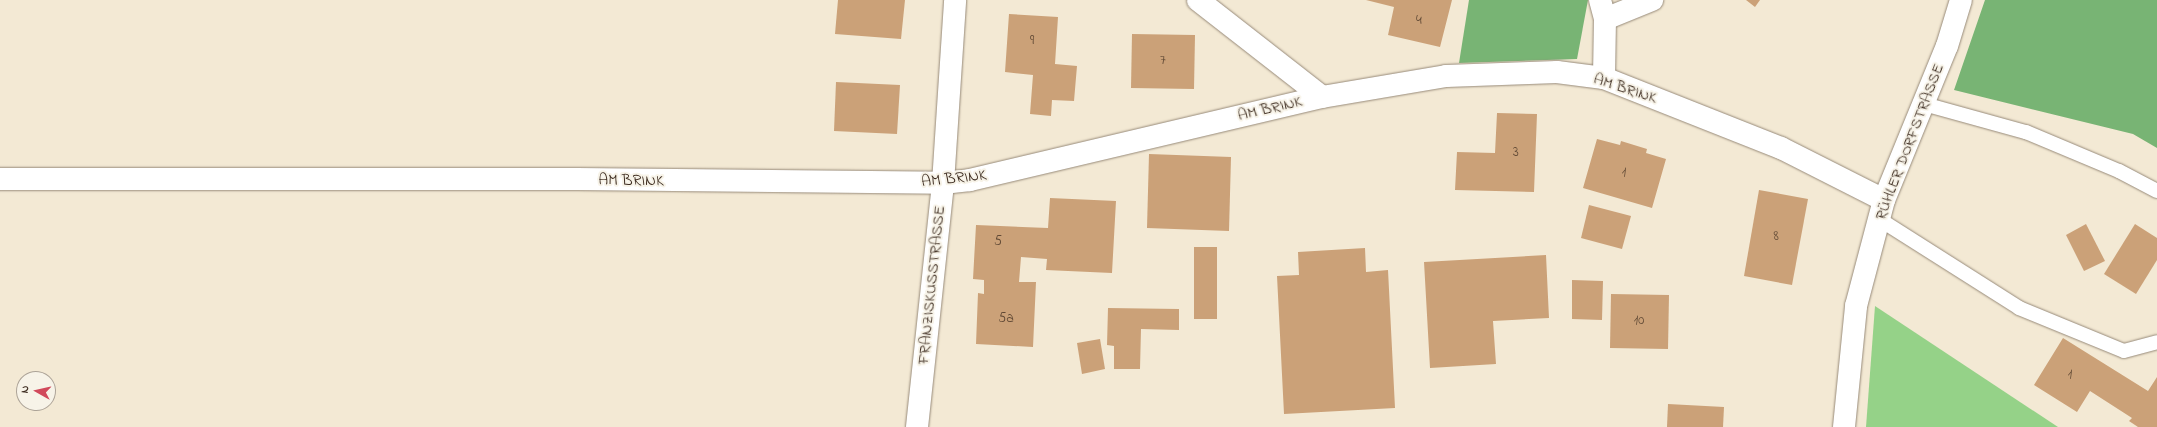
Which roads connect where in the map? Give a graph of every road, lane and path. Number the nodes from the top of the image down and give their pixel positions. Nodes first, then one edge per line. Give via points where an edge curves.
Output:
1 (955, 0) edge
2 (1198, 0) edge
3 (1652, 0) edge
4 (1961, 0) edge
5 (1603, 9) edge
6 (1604, 78) junction
7 (1322, 97) junction
8 (1924, 104) junction
9 (0, 179) edge
10 (943, 183) junction
11 (2157, 191) edge
12 (1881, 210) junction
13 (2157, 342) edge
14 (917, 427) edge
15 (1844, 427) edge

1 - 10 street, FRANZISKUSSTRASSE
2 - 7 street, AM BRINK
3 - 5 street
4 - 8 street, RÜHLER DORFSTRASSE via 1947,46
5 - 6 street
6 - 7 street, AM BRINK via 1557,72 1446,76
6 - 12 street, AM BRINK via 1781,148
7 - 10 street, AM BRINK via 970,180
8 - 11 lane via 2026,132 2119,171
8 - 12 street, RÜHLER DORFSTRASSE
9 - 10 street, AM BRINK via 578,179
10 - 14 street, FRANZISKUSSTRASSE
12 - 13 lane via 2019,308 2124,351
12 - 15 street, RÜHLER DORFSTRASSE via 1856,306

